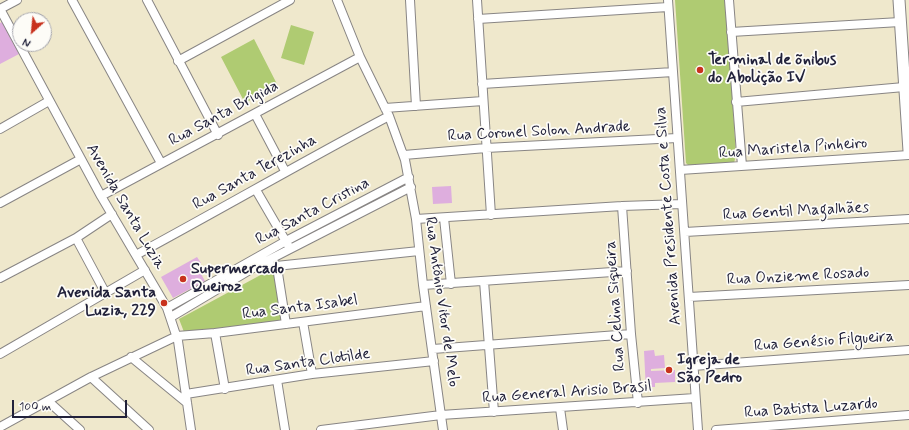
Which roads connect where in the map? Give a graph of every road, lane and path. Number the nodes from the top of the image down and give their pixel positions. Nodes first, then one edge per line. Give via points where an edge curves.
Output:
1 (17, 0) edge
2 (72, 0) edge
3 (147, 0) edge
4 (290, 0) edge
5 (337, 0) edge
6 (410, 0) edge
7 (477, 0) edge
8 (729, 0) edge
9 (899, 0) edge
10 (668, 3) edge
11 (0, 9) edge
12 (478, 18) junction
13 (900, 22) junction
14 (731, 32) junction
15 (360, 57) junction
16 (178, 61) junction
17 (673, 72) junction
18 (482, 84) junction
19 (904, 87) junction
20 (49, 101) junction
21 (483, 101) junction
22 (736, 102) junction
23 (416, 106) junction
24 (385, 108) junction
25 (255, 114) junction
26 (389, 116) junction
27 (0, 129) edge
28 (218, 134) junction
29 (677, 138) junction
30 (486, 148) junction
31 (909, 151) edge
32 (404, 155) junction
33 (909, 155) edge
34 (81, 159) junction
35 (161, 163) junction
36 (742, 166) junction
37 (680, 170) junction
38 (285, 171) junction
39 (409, 177) junction
40 (411, 186) junction
41 (256, 190) junction
42 (101, 196) junction
43 (0, 204) edge
44 (682, 204) junction
45 (622, 206) junction
46 (112, 214) junction
47 (491, 215) junction
48 (444, 218) junction
49 (416, 219) junction
50 (909, 219) edge
51 (685, 232) junction
52 (76, 238) junction
53 (288, 245) junction
54 (419, 250) junction
55 (136, 255) junction
56 (278, 266) junction
57 (253, 268) junction
58 (145, 270) junction
59 (627, 271) junction
60 (0, 278) edge
61 (484, 281) junction
62 (450, 284) junction
63 (423, 285) junction
64 (909, 285) edge
65 (106, 294) junction
66 (689, 298) junction
67 (426, 306) junction
68 (167, 308) junction
69 (171, 316) junction
70 (303, 322) junction
71 (286, 324) junction
72 (215, 333) junction
73 (631, 334) junction
74 (177, 336) junction
75 (489, 346) junction
76 (433, 349) junction
77 (909, 350) edge
78 (0, 354) edge
79 (131, 357) junction
80 (434, 361) junction
81 (693, 366) junction
82 (312, 374) junction
83 (91, 377) junction
84 (277, 380) junction
85 (225, 389) junction
86 (186, 394) junction
87 (695, 398) junction
88 (48, 401) junction
89 (187, 403) junction
90 (638, 403) junction
91 (560, 408) junction
92 (494, 412) junction
93 (441, 415) junction
94 (909, 415) edge
95 (390, 426) edge
96 (0, 427) edge
97 (80, 430) edge
98 (149, 430) edge
99 (191, 430) edge
100 (285, 430) edge
101 (321, 430) edge
102 (443, 430) edge
103 (563, 430) edge
104 (698, 430) edge
105 (716, 430) edge

1 - 11 street
2 - 35 street
3 - 16 street
4 - 16 street
5 - 15 street, Rua Antônio Vitor de Melo
6 - 23 street
7 - 12 street
8 - 14 street
9 - 13 street
10 - 12 street
10 - 17 street, Avenida Presidente Costa e Silva
11 - 20 street, Avenida Santa Luzia
12 - 18 street
13 - 14 street
13 - 19 street
14 - 22 street
15 - 24 street, Rua Antônio Vitor de Melo
15 - 25 street, Rua Santa Brígida
16 - 28 street
17 - 18 street
17 - 29 street, Avenida Presidente Costa e Silva
18 - 21 street
19 - 22 street
19 - 31 street
20 - 27 street
20 - 34 street, Avenida Santa Luzia
21 - 23 street
21 - 30 street
22 - 36 street
23 - 24 street
24 - 26 street, Rua Antônio Vitor de Melo
25 - 28 street, Rua Santa Brígida
25 - 38 street
26 - 32 street, Rua Antônio Vitor de Melo
26 - 38 street, Rua Santa Terezinha
28 - 35 street, Rua Santa Brígida
29 - 30 street, Rua Coronel Solon Andrade
29 - 37 street, Avenida Presidente Costa e Silva
30 - 32 street, Rua Coronel Solon Andrade
30 - 47 street
32 - 39 street, Rua Antônio Vitor de Melo
33 - 36 street, Rua Maristela Pinheiro
34 - 42 street, Avenida Santa Luzia
34 - 43 street
35 - 42 street, Rua Santa Brígida
36 - 37 street, Rua Maristela Pinheiro
37 - 44 street, Avenida Presidente Costa e Silva
38 - 41 street, Rua Santa Terezinha
39 - 40 street, Rua Antônio Vitor de Melo
39 - 53 street, Rua Santa Cristina
40 - 49 street, Rua Antônio Vitor de Melo
40 - 53 street, Rua Santa Cristina
41 - 53 street
41 - 55 street, Rua Santa Terezinha
42 - 46 street, Avenida Santa Luzia
44 - 45 street
44 - 51 street, Avenida Presidente Costa e Silva
45 - 47 street
45 - 59 street, Rua Celina Siqueira
46 - 52 street
46 - 55 street, Avenida Santa Luzia
47 - 48 street
48 - 49 street
48 - 62 street
49 - 54 street, Rua Antônio Vitor de Melo
50 - 51 street, Rua Gentil Magalhães
51 - 66 street, Avenida Presidente Costa e Silva
52 - 60 street
52 - 65 street
53 - 57 street, Rua Santa Cristina
53 - 68 street, Rua Santa Cristina
54 - 56 street
54 - 63 street, Rua Antônio Vitor de Melo
55 - 58 street, Avenida Santa Luzia
56 - 57 street
56 - 71 street
57 - 69 street, Rua Santa Cristina
58 - 65 street
58 - 68 street, Avenida Santa Luzia
59 - 61 street
59 - 73 street, Rua Celina Siqueira
61 - 62 street
61 - 75 street
62 - 63 street
63 - 67 street, Rua Antônio Vitor de Melo
64 - 66 street, Rua Onzieme Rosado
65 - 78 street
66 - 81 street, Avenida Presidente Costa e Silva
67 - 70 street, Rua Santa Isabel
67 - 76 street, Rua Antônio Vitor de Melo
68 - 69 street, Avenida Santa Luzia
69 - 74 street, Avenida Santa Luzia
70 - 71 street, Rua Santa Isabel
70 - 82 street
71 - 72 street, Rua Santa Isabel
72 - 74 street, Rua Santa Isabel
72 - 85 street
73 - 75 street
73 - 90 street, Rua Celina Siqueira
74 - 79 street
74 - 86 street, Avenida Santa Luzia
75 - 76 street
75 - 92 street
76 - 80 street, Rua Antônio Vitor de Melo
77 - 81 street, Rua Genésio Filgueira
79 - 83 street
79 - 89 street
80 - 82 street, Rua Santa Clotilde
80 - 93 street, Rua Antônio Vitor de Melo
81 - 87 street, Avenida Presidente Costa e Silva
82 - 84 street, Rua Santa Clotilde
83 - 88 street
83 - 98 street
84 - 85 street, Rua Santa Clotilde
84 - 100 street
85 - 86 street, Rua Santa Clotilde
86 - 89 street, Avenida Santa Luzia
87 - 90 street, Rua General Arisio Brasil
87 - 104 street, Avenida Presidente Costa e Silva
88 - 96 street
88 - 97 street
89 - 99 street, Avenida Santa Luzia
90 - 91 street, Rua General Arisio Brasil
91 - 92 street, Rua General Arisio Brasil
91 - 103 street
92 - 93 street, Rua General Arisio Brasil
93 - 95 street, Rua General Arisio Brasil
93 - 102 street, Rua Antônio Vitor de Melo
94 - 105 street, Rua Batista Luzardo
95 - 101 street, Rua General Arisio Brasil

